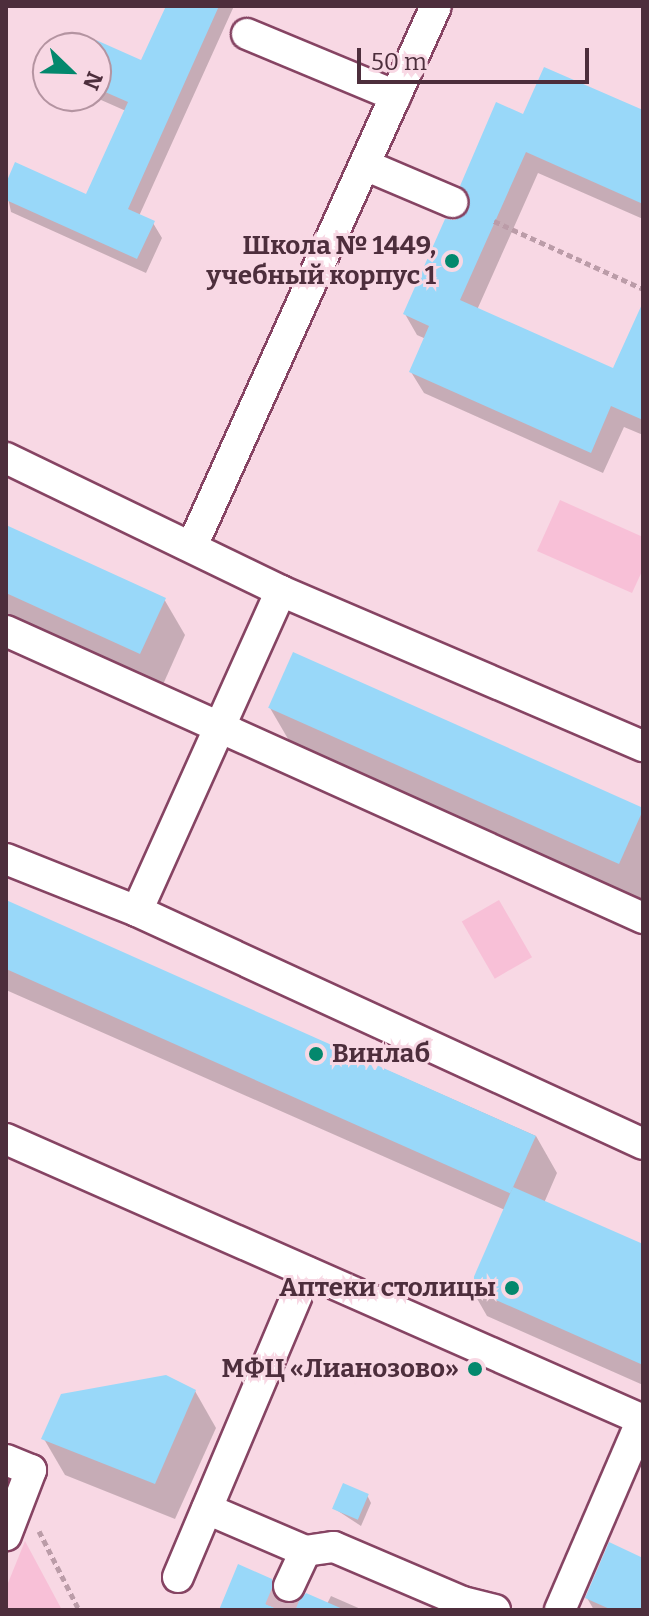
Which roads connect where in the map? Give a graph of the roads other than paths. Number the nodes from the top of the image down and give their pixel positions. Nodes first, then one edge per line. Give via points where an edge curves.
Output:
1 (436, 6) edge
2 (247, 34) dead end
3 (396, 96) junction
4 (365, 165) junction
5 (452, 202) dead end
6 (6, 458) edge
7 (193, 544) junction
8 (281, 591) junction
9 (6, 631) edge
10 (221, 724) junction
11 (643, 746) edge
12 (6, 859) edge
13 (137, 911) junction
14 (643, 918) edge
15 (6, 1139) edge
16 (643, 1144) edge
17 (307, 1272) junction
18 (642, 1420) edge
19 (6, 1460) edge
20 (207, 1509) junction
21 (6, 1535) edge
22 (305, 1551) junction
23 (178, 1577) dead end
24 (289, 1586) tunnel mouth
25 (461, 1606) edge
26 (555, 1608) edge
27 (495, 1610) edge

1 - 3 street
2 - 3 street
3 - 4 street
4 - 5 street
4 - 7 street
6 - 7 street
7 - 8 street
8 - 10 street
8 - 11 street
9 - 10 street
10 - 13 street
10 - 14 street
12 - 13 street
13 - 16 street
15 - 17 street
17 - 18 street
17 - 20 street
18 - 26 street
19 - 21 street via 31,1470
20 - 22 street
20 - 23 street
22 - 24 street
22 - 25 street via 334,1547
25 - 27 street

